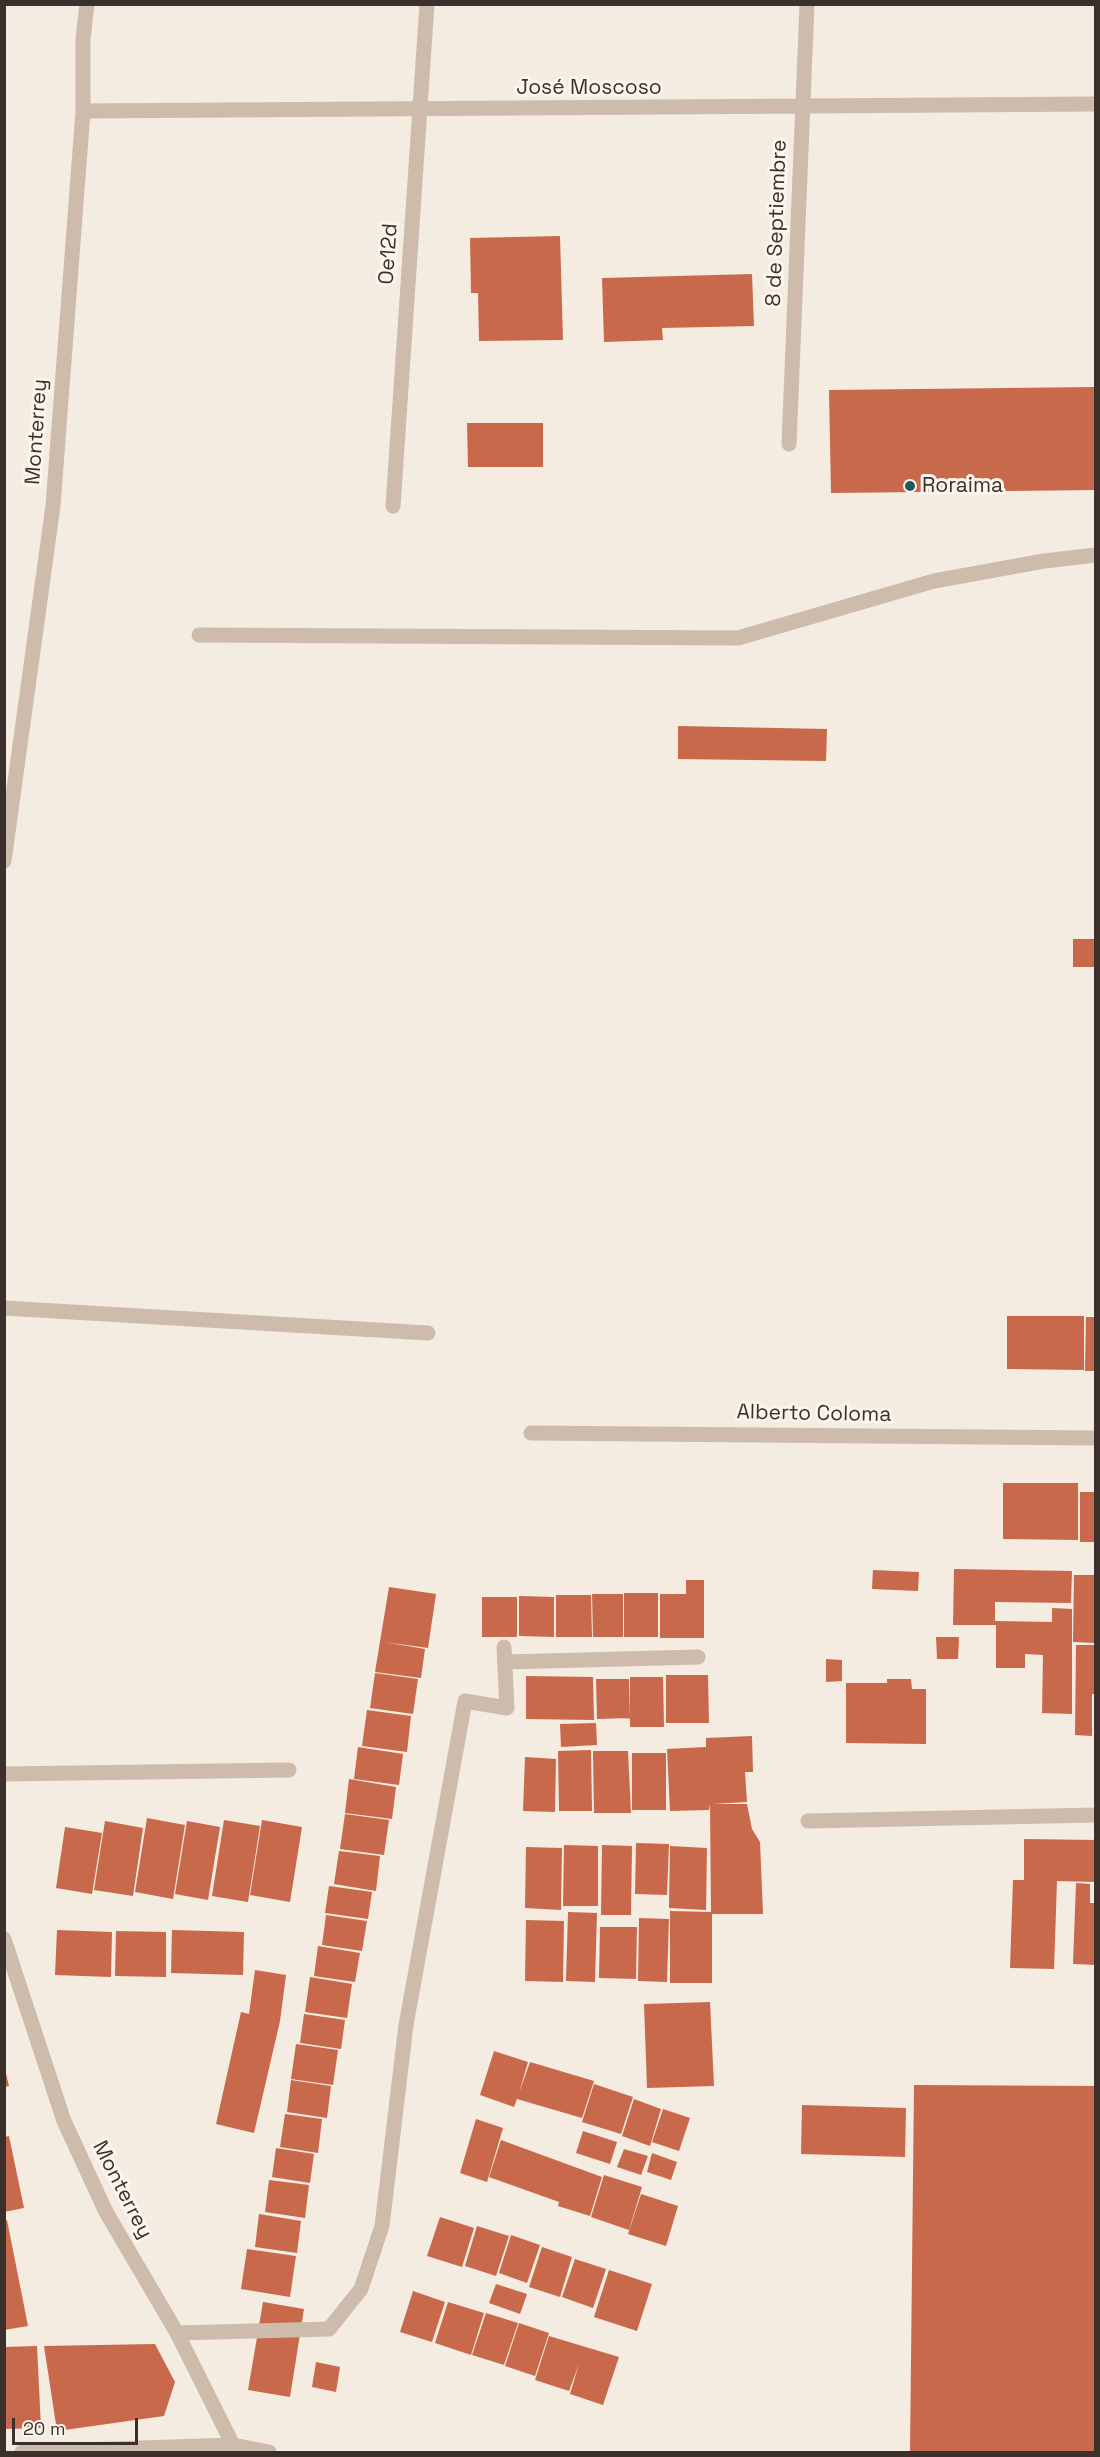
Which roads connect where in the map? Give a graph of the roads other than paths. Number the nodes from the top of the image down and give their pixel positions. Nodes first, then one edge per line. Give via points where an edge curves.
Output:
1 (87, 4) edge
2 (427, 4) edge
3 (807, 4) edge
4 (1095, 104) edge
5 (803, 107) junction
6 (420, 110) junction
7 (83, 111) junction
8 (789, 444) dead end
9 (393, 506) dead end
10 (1095, 555) edge
11 (199, 635) dead end
12 (4, 861) edge
13 (4, 1308) edge
14 (428, 1333) dead end
15 (531, 1433) dead end
16 (1095, 1438) edge
17 (698, 1657) dead end
18 (289, 1770) dead end
19 (4, 1774) edge
20 (1095, 1815) edge
21 (808, 1821) dead end
22 (4, 1939) edge
23 (177, 2333) junction
24 (233, 2445) junction
25 (22, 2452) edge
26 (262, 2452) edge

1 - 7 street, Monterrey
2 - 6 street, Oe12d
3 - 5 street, 8 de Septiembre
4 - 5 street, José Moscoso
5 - 6 street, José Moscoso
5 - 8 street, 8 de Septiembre
6 - 7 street, José Moscoso
6 - 9 street, Oe12d
7 - 12 street, Monterrey via 53,506
10 - 11 street via 934,580 738,638
13 - 14 street
15 - 16 street, Alberto Coloma
17 - 23 street via 505,1655 507,1708 465,1701 406,2025 382,2226 361,2289 328,2329
18 - 19 street
20 - 21 street
22 - 23 street, Monterrey via 64,2121 106,2212
23 - 24 street, Monterrey
24 - 25 street
24 - 26 street

